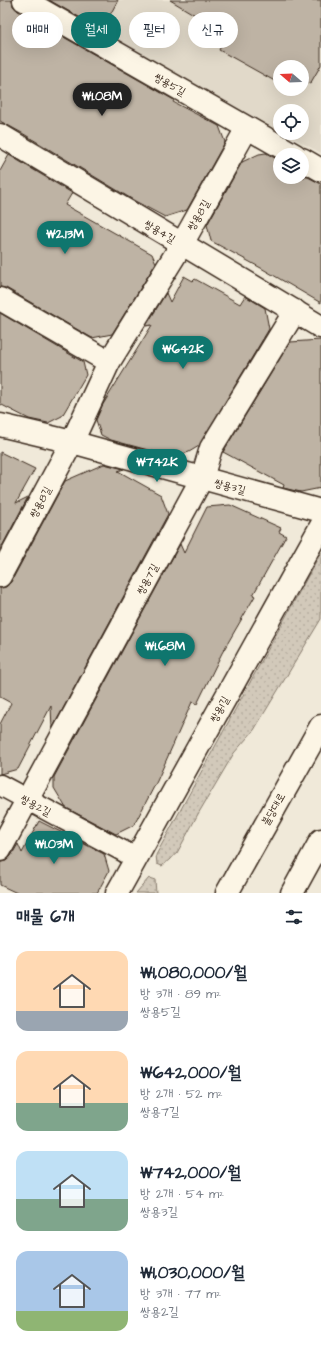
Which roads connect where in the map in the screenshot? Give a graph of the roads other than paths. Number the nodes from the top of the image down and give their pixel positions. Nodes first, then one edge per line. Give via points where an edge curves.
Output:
1 (24, 0) edge
2 (247, 128) junction
3 (0, 135) edge
4 (283, 148) edge
5 (309, 163) edge
6 (321, 170) edge
7 (182, 244) junction
8 (0, 299) edge
9 (295, 311) junction
10 (321, 327) edge
11 (109, 362) junction
12 (0, 425) edge
13 (72, 442) junction
14 (202, 478) junction
15 (321, 511) edge
16 (321, 526) edge
17 (0, 576) edge
18 (321, 726) edge
19 (0, 785) edge
20 (27, 800) junction
21 (321, 840) edge
22 (0, 850) edge
23 (136, 858) junction
24 (117, 893) edge
25 (227, 893) edge
26 (292, 893) edge

1 - 2 street, 쌍용5길
2 - 4 street, 쌍용5길
2 - 7 street, 쌍용8길
3 - 7 street, 쌍용4길
5 - 6 street
7 - 9 street, 쌍용4길
7 - 11 street, 쌍용8길
8 - 11 street
9 - 10 street, 쌍용4길
9 - 14 street, 쌍용7길 via 210,448
11 - 13 street, 쌍용8길
12 - 13 street, 쌍용3길
13 - 14 street, 쌍용3길
13 - 17 street, 쌍용8길
14 - 15 street, 쌍용3길
14 - 20 street, 쌍용7길
16 - 23 street, 쌍용1길
18 - 25 street, 불당대로
19 - 20 street, 쌍용2길
20 - 22 street, 쌍용7길
20 - 23 street, 쌍용2길
21 - 26 street
23 - 24 street, 쌍용1길

